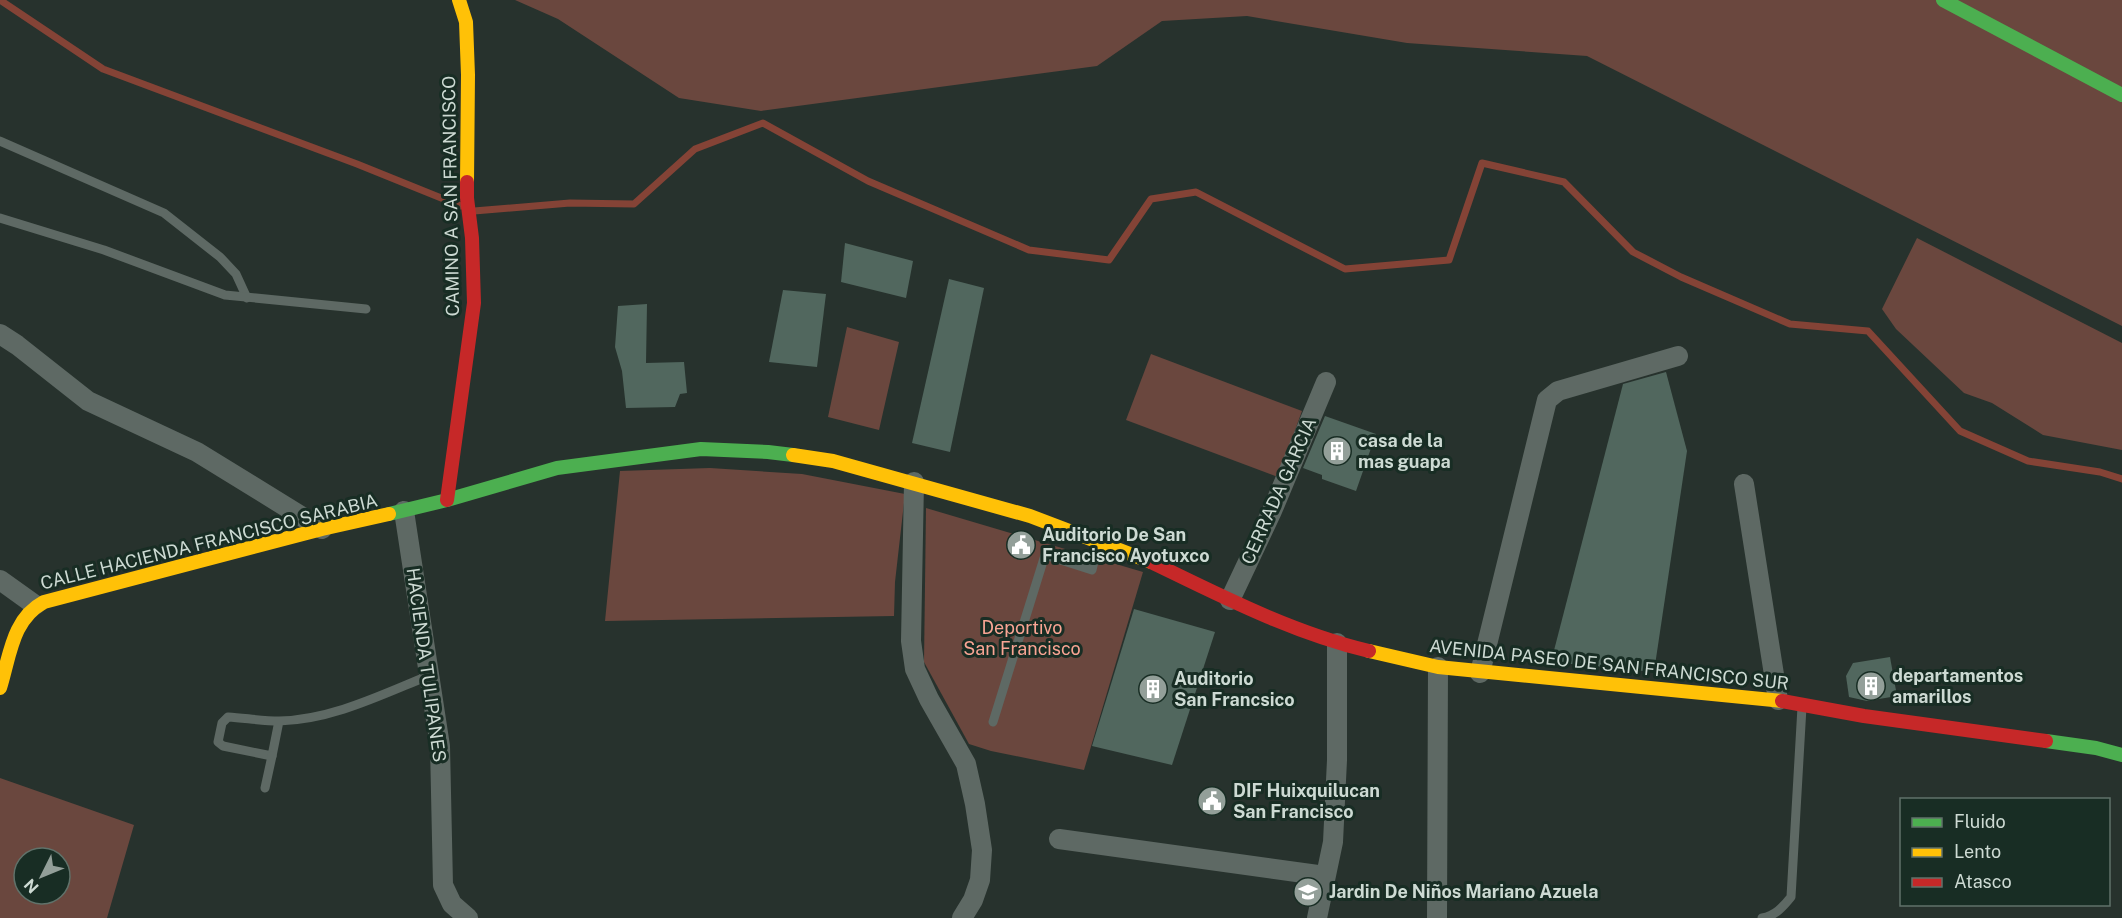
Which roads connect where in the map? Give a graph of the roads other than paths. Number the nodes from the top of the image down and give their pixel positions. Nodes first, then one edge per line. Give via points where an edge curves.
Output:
1 (459, 0) edge
2 (1943, 0) edge
3 (2122, 95) edge
4 (0, 141) edge
5 (0, 218) edge
6 (247, 298) junction
7 (366, 309) dead end
8 (0, 334) edge
9 (1678, 356) dead end
10 (1326, 382) dead end
11 (914, 482) junction
12 (1744, 483) dead end
13 (447, 500) junction
14 (404, 511) junction
15 (322, 529) junction
16 (1099, 541) junction
17 (0, 580) edge
18 (1230, 600) junction
19 (35, 605) junction
20 (1337, 643) junction
21 (1438, 667) junction
22 (1480, 672) junction
23 (428, 676) junction
24 (1, 680) edge
25 (1778, 700) junction
26 (1803, 705) junction
27 (279, 721) junction
28 (993, 722) dead end
29 (2122, 755) edge
30 (272, 756) junction
31 (265, 788) dead end
32 (1059, 839) dead end
33 (1325, 876) junction
34 (468, 918) edge
35 (962, 918) edge
36 (1317, 918) edge
37 (1437, 918) edge
38 (1761, 918) edge

1 - 13 main road, CAMINO A SAN FRANCISCO via 466,22 467,198 474,303
2 - 3 main road
4 - 6 lane via 164,213 220,257 236,274
5 - 6 lane via 104,250 225,295
6 - 7 lane
8 - 15 street via 87,401 197,452
9 - 22 street via 1558,391 1547,400
10 - 18 street, CERRADA GARCIA
11 - 13 main road, AVENIDA PASEO DE SAN FRANCISCO SUR via 833,461 768,452 701,449 556,468
11 - 16 main road, AVENIDA PASEO DE SAN FRANCISCO SUR
11 - 35 street via 911,641 915,669 966,764 982,850 980,880 974,900
12 - 25 street
13 - 14 main road, CALLE HACIENDA FRANCISCO SARABIA
14 - 15 main road, CALLE HACIENDA FRANCISCO SARABIA
14 - 23 street, HACIENDA TULIPANES
15 - 19 main road, CALLE HACIENDA FRANCISCO SARABIA
16 - 18 main road, AVENIDA PASEO DE SAN FRANCISCO SUR
16 - 28 lane via 1092,570 1045,555
17 - 19 street
18 - 20 main road, AVENIDA PASEO DE SAN FRANCISCO SUR
19 - 24 main road, CALLE HACIENDA FRANCISCO SARABIA via 16,632
20 - 21 main road, AVENIDA PASEO DE SAN FRANCISCO SUR
20 - 33 street via 1338,760 1333,842
21 - 22 main road, AVENIDA PASEO DE SAN FRANCISCO SUR
21 - 37 street
22 - 25 main road, AVENIDA PASEO DE SAN FRANCISCO SUR
23 - 27 lane via 341,711
23 - 34 street, HACIENDA TULIPANES via 440,746 442,885 452,904
25 - 26 main road, AVENIDA PASEO DE SAN FRANCISCO SUR
26 - 29 main road, AVENIDA PASEO DE SAN FRANCISCO SUR
26 - 38 lane via 1791,897 1782,908
27 - 30 lane
27 - 30 lane via 228,717 222,723 218,742
30 - 31 lane
32 - 33 street
33 - 36 street

